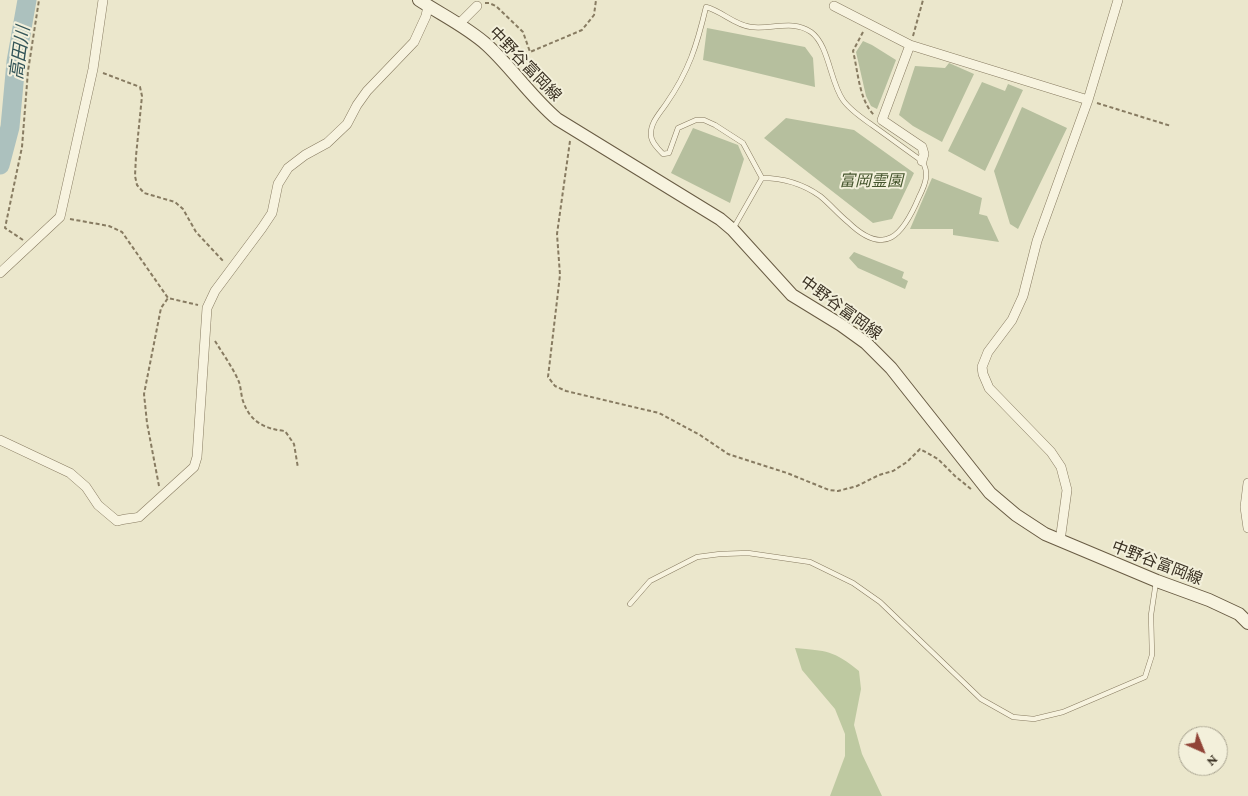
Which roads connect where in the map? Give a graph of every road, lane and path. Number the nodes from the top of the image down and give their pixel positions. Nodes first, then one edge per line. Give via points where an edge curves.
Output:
1 (39, 0) edge
2 (103, 0) edge
3 (596, 0) edge
4 (923, 0) edge
5 (1118, 0) edge
6 (424, 3) edge
7 (476, 6) joint
8 (834, 6) dead end
9 (459, 24) junction
10 (868, 24) junction
11 (910, 45) junction
12 (93, 70) junction
13 (1088, 100) junction
14 (882, 120) junction
15 (1171, 126) dead end
16 (571, 128) junction
17 (922, 161) junction
18 (762, 178) junction
19 (60, 217) junction
20 (733, 230) junction
21 (31, 245) junction
22 (231, 268) junction
23 (0, 273) edge
24 (168, 298) junction
25 (207, 308) junction
26 (206, 332) junction
27 (0, 440) edge
28 (298, 468) dead end
29 (1248, 483) edge
30 (990, 492) junction
31 (161, 497) junction
32 (1248, 528) edge
33 (1060, 541) junction
34 (1157, 581) junction
35 (630, 604) dead end
36 (1248, 623) edge

1 - 21 path via 28,71 22,147 4,228
2 - 12 street
3 - 7 path via 594,16 582,30 530,52 523,32 496,6 488,3
4 - 11 path
5 - 13 street
6 - 9 main road, 中野谷富岡線
6 - 22 street via 426,16 414,42 367,91 347,124 327,143 288,168 278,184 272,213
7 - 9 street
8 - 10 street
9 - 16 main road, 中野谷富岡線 via 489,47 545,109
10 - 11 street
10 - 14 path via 853,50 865,103
11 - 13 street
11 - 14 street
12 - 19 street
12 - 22 path via 140,86 137,185 144,194 175,202 183,209 196,232
13 - 15 path
13 - 33 street via 1037,241 1023,296 982,367 989,388 1051,452 1061,467 1067,490
14 - 17 street via 922,147
16 - 20 main road, 中野谷富岡線
16 - 30 path via 557,234 560,275 548,377 555,386 659,413 728,454 829,490 856,486 893,471 920,449 938,458 980,495
17 - 18 lane via 927,174 925,184 904,227 889,240 863,235 818,195 803,187 774,178
17 - 18 lane via 844,102 821,46 811,32 797,26 741,25 706,7 690,62 655,121 651,136 660,151 666,154 678,128 704,120 715,124 743,143
18 - 20 lane
19 - 21 street
19 - 24 path via 110,226 122,232
20 - 30 main road, 中野谷富岡線 via 792,296 866,343 892,368
21 - 23 street
22 - 25 street
24 - 25 path
24 - 31 path via 161,308 144,394
25 - 26 street
26 - 28 path via 239,382 249,413 270,429 285,431 294,444
26 - 31 street via 197,457 194,467
27 - 31 street via 70,473 117,521 139,516
29 - 32 street via 1245,507
30 - 33 main road, 中野谷富岡線 via 1032,526
33 - 34 main road, 中野谷富岡線
34 - 35 lane via 1151,614 1152,655 1146,677 1063,712 1034,720 1013,717 981,699 880,602 854,583 810,562 748,553 697,557 650,581
34 - 36 main road, 中野谷富岡線 via 1209,600 1238,614

